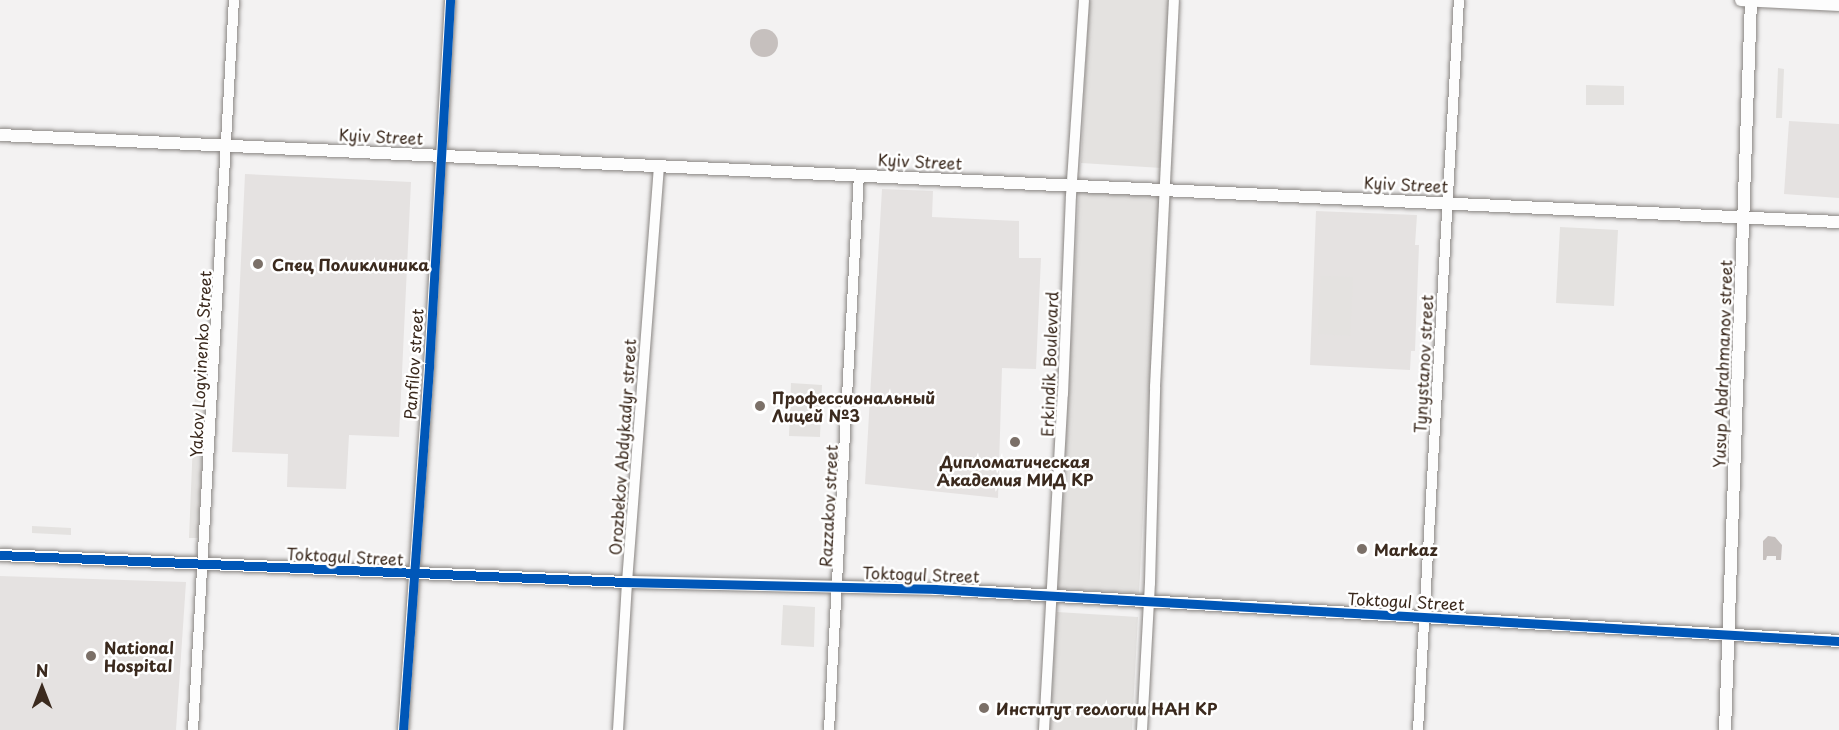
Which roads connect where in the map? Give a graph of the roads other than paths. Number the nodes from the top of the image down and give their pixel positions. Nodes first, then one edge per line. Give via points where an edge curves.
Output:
1 (234, 0) edge
2 (450, 0) edge
3 (1084, 0) edge
4 (1174, 0) edge
5 (1459, 0) edge
6 (1741, 0) edge
7 (1751, 0) edge
8 (1839, 5) edge
9 (0, 135) edge
10 (227, 145) junction
11 (441, 155) junction
12 (659, 166) junction
13 (859, 175) junction
14 (1071, 185) junction
15 (1164, 189) junction
16 (1448, 203) junction
17 (1744, 217) junction
18 (1839, 222) edge
19 (0, 555) edge
20 (202, 564) junction
21 (414, 574) junction
22 (627, 582) junction
23 (839, 586) junction
24 (1053, 595) junction
25 (1149, 602) junction
26 (1425, 618) junction
27 (1728, 635) junction
28 (1839, 641) edge
29 (193, 730) edge
30 (403, 730) edge
31 (618, 730) edge
32 (829, 730) edge
33 (1044, 730) edge
34 (1142, 730) edge
35 (1418, 730) edge
36 (1725, 730) edge

1 - 10 street, Yakov Logvinenko Street
2 - 11 street, Panfilov street
3 - 14 street, Erkindik Boulevard
4 - 15 street
5 - 16 street, Tynystanov street
6 - 7 main road
7 - 8 main road
7 - 17 main road, Yusup Abdrahmanov street
9 - 10 main road, Kyiv Street
10 - 11 main road, Kyiv Street
10 - 20 street, Yakov Logvinenko Street
11 - 12 main road, Kyiv Street
11 - 21 street, Panfilov street
12 - 13 main road, Kyiv Street
12 - 22 street, Orozbekov Abdykadyr street
13 - 14 main road, Kyiv Street
13 - 23 street, Razzakov street
14 - 15 main road, Kyiv Street
14 - 24 street, Erkindik Boulevard
15 - 16 main road, Kyiv Street
15 - 25 street
16 - 17 main road, Kyiv Street
16 - 26 street, Tynystanov street
17 - 18 main road, Kyiv Street
17 - 27 main road, Yusup Abdrahmanov street
19 - 20 main road, Toktogul Street
20 - 21 main road, Toktogul Street
20 - 29 street, Yakov Logvinenko Street
21 - 22 main road, Toktogul Street
21 - 30 street, Panfilov street
22 - 23 main road, Toktogul Street
22 - 31 street, Orozbekov Abdykadyr street
23 - 24 main road, Toktogul Street
23 - 32 street, Razzakov street
24 - 25 main road, Toktogul Street
24 - 33 street, Erkindik Boulevard
25 - 26 main road, Toktogul Street
25 - 34 street
26 - 27 main road, Toktogul Street
26 - 35 street, Tynystanov street
27 - 28 main road, Toktogul Street
27 - 36 main road, Yusup Abdrahmanov street

